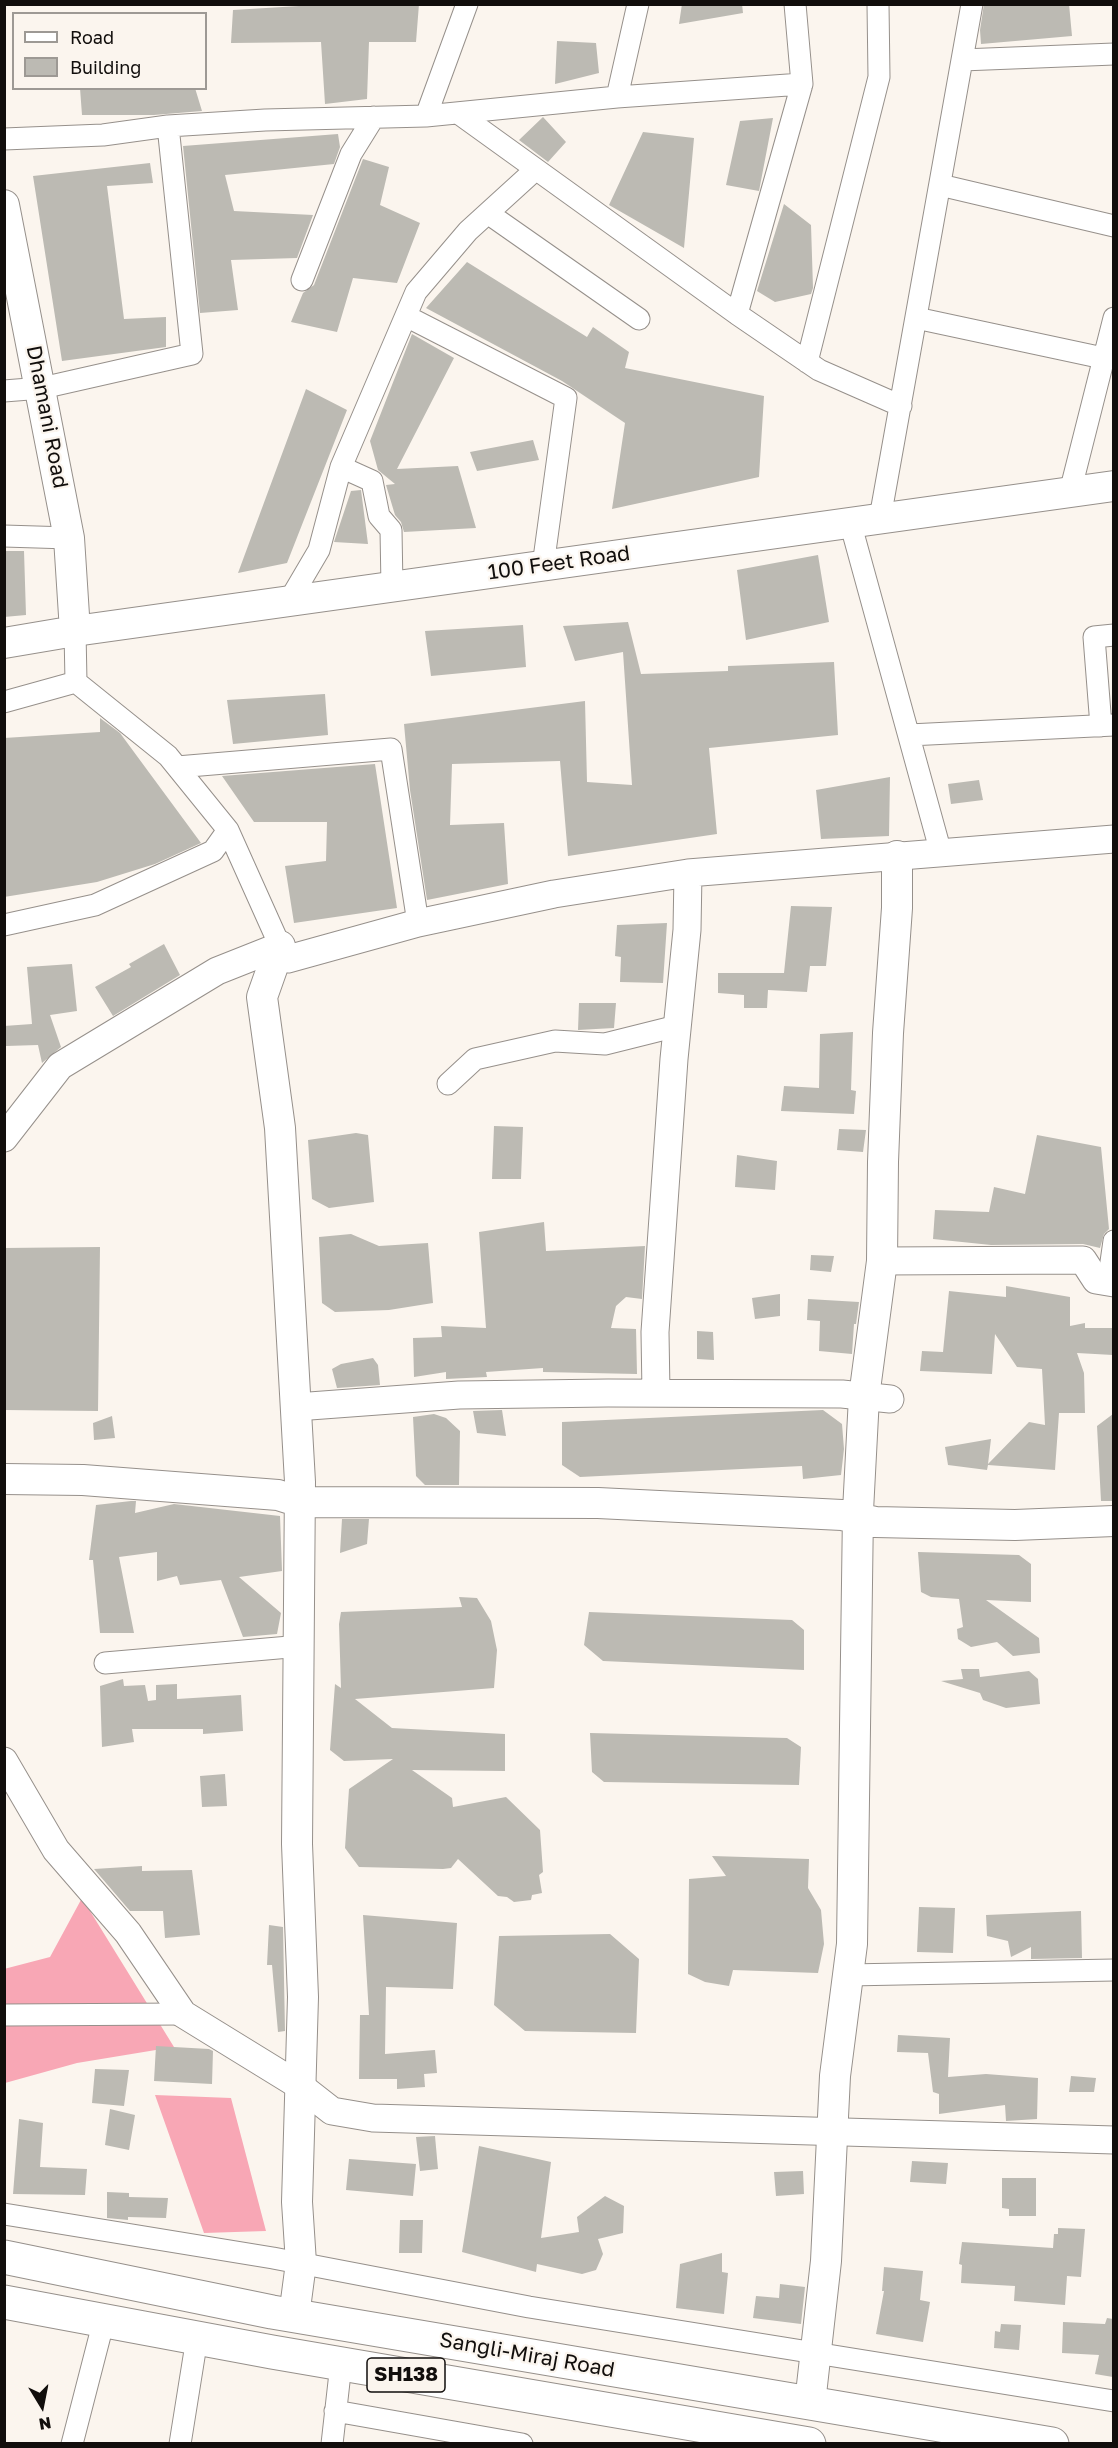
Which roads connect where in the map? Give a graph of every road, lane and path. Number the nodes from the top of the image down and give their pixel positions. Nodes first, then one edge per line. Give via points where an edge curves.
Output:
1 (467, 4) edge
2 (638, 4) edge
3 (795, 4) edge
4 (878, 4) edge
5 (972, 4) edge
6 (1113, 54) edge
7 (962, 60) junction
8 (802, 84) junction
9 (616, 97) junction
10 (458, 113) junction
11 (426, 116) junction
12 (374, 117) junction
13 (168, 126) junction
14 (4, 139) edge
15 (535, 170) junction
16 (940, 185) junction
17 (4, 205) edge
18 (489, 214) junction
19 (1113, 226) edge
20 (302, 280) dead end
21 (737, 314) junction
22 (406, 316) junction
23 (916, 318) junction
24 (1113, 318) edge
25 (639, 319) dead end
26 (1103, 358) junction
27 (807, 362) junction
28 (42, 388) junction
29 (4, 391) edge
30 (900, 406) junction
31 (341, 466) junction
32 (1113, 486) edge
33 (1070, 492) junction
34 (880, 518) junction
35 (850, 522) junction
36 (4, 536) edge
37 (69, 538) junction
38 (543, 566) junction
39 (392, 586) junction
40 (289, 601) junction
41 (75, 631) junction
42 (1113, 635) edge
43 (4, 643) edge
44 (76, 682) junction
45 (4, 702) edge
46 (1107, 725) edge
47 (909, 735) junction
48 (177, 767) junction
49 (228, 830) junction
50 (1113, 839) edge
51 (941, 853) junction
52 (897, 856) junction
53 (688, 873) junction
54 (418, 923) junction
55 (4, 925) edge
56 (280, 946) junction
57 (676, 1026) junction
58 (448, 1084) dead end
59 (4, 1138) edge
60 (1113, 1241) edge
61 (882, 1261) junction
62 (1111, 1283) edge
63 (656, 1393) junction
64 (877, 1398) junction
65 (296, 1407) junction
66 (4, 1479) edge
67 (300, 1502) junction
68 (859, 1519) junction
69 (1113, 1521) edge
70 (301, 1646) junction
71 (105, 1663) dead end
72 (4, 1761) edge
73 (1113, 1970) edge
74 (848, 1975) junction
75 (183, 2014) junction
76 (4, 2015) edge
77 (300, 2086) junction
78 (834, 2131) junction
79 (1113, 2139) edge
80 (4, 2214) edge
81 (4, 2257) edge
82 (301, 2263) junction
83 (4, 2302) edge
84 (294, 2316) junction
85 (104, 2320) junction
86 (197, 2338) junction
87 (818, 2354) junction
88 (341, 2364) junction
89 (1113, 2401) edge
90 (810, 2403) junction
91 (335, 2411) junction
92 (72, 2444) edge
93 (180, 2444) edge
94 (332, 2444) edge
95 (522, 2444) edge
96 (809, 2444) edge
97 (1052, 2444) edge

1 - 11 street
2 - 9 street
3 - 8 street
4 - 27 street via 879,77
5 - 7 street
6 - 7 street
7 - 16 street
8 - 9 street
8 - 21 street
9 - 10 street
10 - 11 street
10 - 15 street
11 - 12 street
12 - 13 street
12 - 20 street via 351,154
13 - 14 street via 103,135
13 - 28 street via 192,354
15 - 18 street
15 - 21 street
16 - 19 street
16 - 23 street
17 - 28 main road, Dhamani Road
18 - 22 street via 468,231 416,292
18 - 25 street
21 - 27 street
22 - 31 street
22 - 38 street via 566,398
23 - 26 street
23 - 30 street
24 - 26 street
26 - 33 street
27 - 30 street
28 - 29 street
28 - 37 main road, Dhamani Road
30 - 34 street
31 - 39 street via 372,481 379,516 391,530
31 - 40 street via 319,550
32 - 33 main road, 100 Feet Road
33 - 34 main road, 100 Feet Road
34 - 35 main road, 100 Feet Road
35 - 38 main road, 100 Feet Road
35 - 47 street
36 - 37 street
37 - 41 main road, Dhamani Road
38 - 39 main road, 100 Feet Road
39 - 40 main road, 100 Feet Road
40 - 41 main road, 100 Feet Road
41 - 43 main road, 100 Feet Road
41 - 44 street
42 - 46 street via 1095,637
44 - 45 street
44 - 48 street
46 - 47 street
47 - 51 street
48 - 49 street
48 - 54 street via 391,749
49 - 55 street via 213,851 95,906
49 - 56 street
50 - 51 street
51 - 52 street
52 - 53 street
52 - 61 main road
53 - 54 street via 554,894
53 - 57 street via 687,930
54 - 56 street via 288,959
56 - 59 street via 216,971 60,1066
56 - 65 main road via 262,997 280,1128
57 - 58 street via 605,1044 555,1041 475,1059
57 - 63 street via 654,1332
60 - 62 street
61 - 62 street via 1083,1260 1096,1280
61 - 64 main road
63 - 64 street via 842,1394
63 - 65 street via 459,1395
64 - 68 main road
65 - 67 main road
66 - 67 main road via 95,1481 278,1495
67 - 68 main road via 598,1503
67 - 70 main road
68 - 69 main road via 1015,1526
68 - 74 main road via 852,1944
70 - 71 street
70 - 77 main road via 297,1844 303,1997
72 - 75 street via 56,1850 128,1933
73 - 74 street
74 - 78 main road via 835,2076
75 - 76 street
75 - 77 street
77 - 78 street via 332,2111 373,2118
77 - 82 main road via 297,2202
78 - 79 street
78 - 87 main road
80 - 82 street
81 - 84 highway, Sangli-Miraj Road
82 - 84 main road
82 - 87 street via 529,2307
83 - 85 highway, Sangli-Miraj Road / SH138
84 - 90 highway, Sangli-Miraj Road
85 - 86 highway, Sangli-Miraj Road / SH138
85 - 92 street
86 - 88 highway, Sangli-Miraj Road / SH138
86 - 93 street
87 - 89 street
87 - 90 main road
88 - 91 street
88 - 96 highway, Sangli-Miraj Road / SH138
90 - 97 highway, Sangli-Miraj Road
91 - 94 street
91 - 95 street

